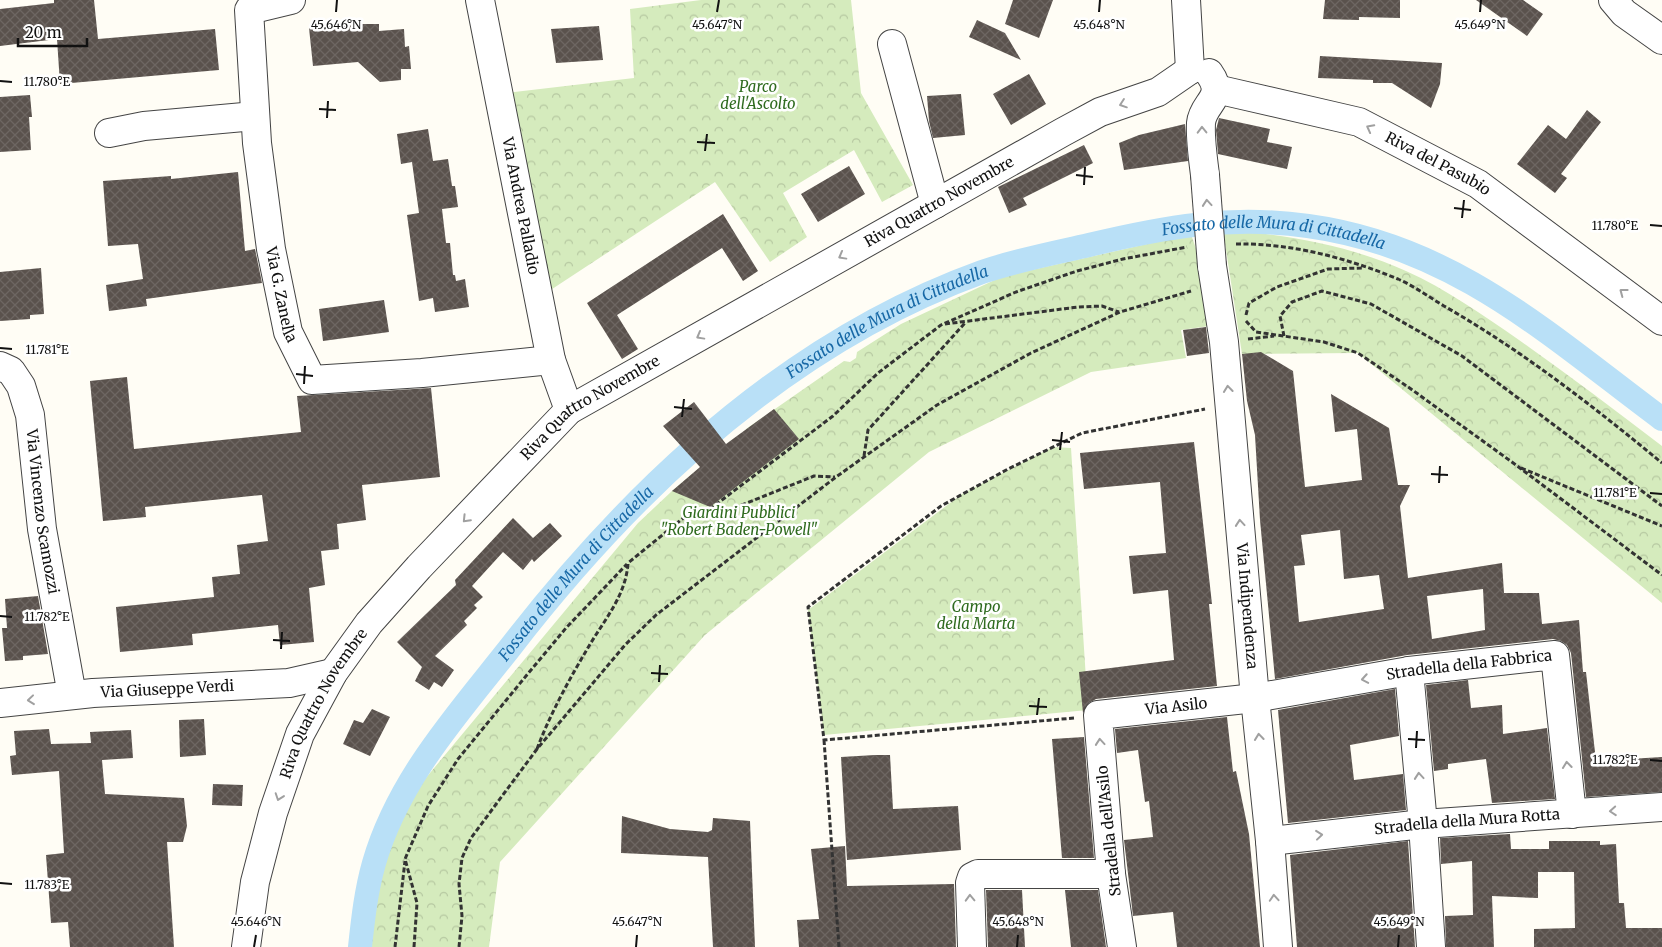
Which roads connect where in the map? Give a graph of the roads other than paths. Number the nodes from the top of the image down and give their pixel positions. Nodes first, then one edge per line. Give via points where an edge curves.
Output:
1 (291, 0) edge
2 (480, 0) edge
3 (1186, 0) edge
4 (1613, 0) edge
5 (1662, 40) edge
6 (892, 44) dead end
7 (1190, 70) junction
8 (1216, 89) junction
9 (255, 116) junction
10 (109, 133) dead end
11 (935, 204) junction
12 (1662, 321) edge
13 (551, 360) junction
14 (0, 366) edge
15 (569, 410) junction
16 (1409, 671) junction
17 (333, 673) junction
18 (72, 695) junction
19 (1254, 698) junction
20 (0, 703) edge
21 (1098, 718) joint
22 (1662, 807) edge
23 (1572, 814) junction
24 (1424, 824) junction
25 (1270, 840) junction
26 (1112, 874) junction
27 (246, 947) edge
28 (972, 947) edge
29 (1122, 947) edge
30 (1278, 947) edge
31 (1431, 947) edge

1 - 9 street, Via G. Zanella via 249,10
2 - 13 street, Via Andrea Palladio
3 - 7 street
4 - 5 street
6 - 11 street
7 - 8 street via 1209,74
7 -> 11 street, Riva Quattro Novembre via 1158,92 1100,112
12 -> 8 street, Riva del Pasubio via 1478,184 1367,126
19 -> 8 street, Via Indipendenza, bridge via 1224,342 1204,256 1205,175 1201,121
9 - 10 street via 144,126
9 - 13 street, Via G. Zanella via 271,249 286,323 312,380 422,374
11 -> 15 street, Riva Quattro Novembre
13 - 15 street, Via Andrea Palladio
14 - 18 street, Via Vincenzo Scamozzi via 11,371 21,386 30,415 42,529
15 -> 17 street, Riva Quattro Novembre via 419,567 369,624
16 -> 19 street, Stradella della Fabbrica
23 -> 16 street, Stradella della Fabbrica via 1555,655
24 -> 16 street
17 - 18 street, Via Giuseppe Verdi via 289,683
17 -> 27 street, Riva Quattro Novembre via 300,734 273,813 255,882
18 -> 20 street, Via Giuseppe Verdi
19 - 21 street, Via Asilo
25 -> 19 street, Via Indipendenza
26 -> 21 street, Stradella dell'Asilo
22 -> 23 street, Stradella della Mura Rotta
23 - 24 street, Stradella della Mura Rotta
25 -> 24 street, Stradella della Mura Rotta
24 - 31 street
30 -> 25 street, Via Indipendenza
28 -> 26 street via 972,876
26 - 29 street, Stradella dell'Asilo

